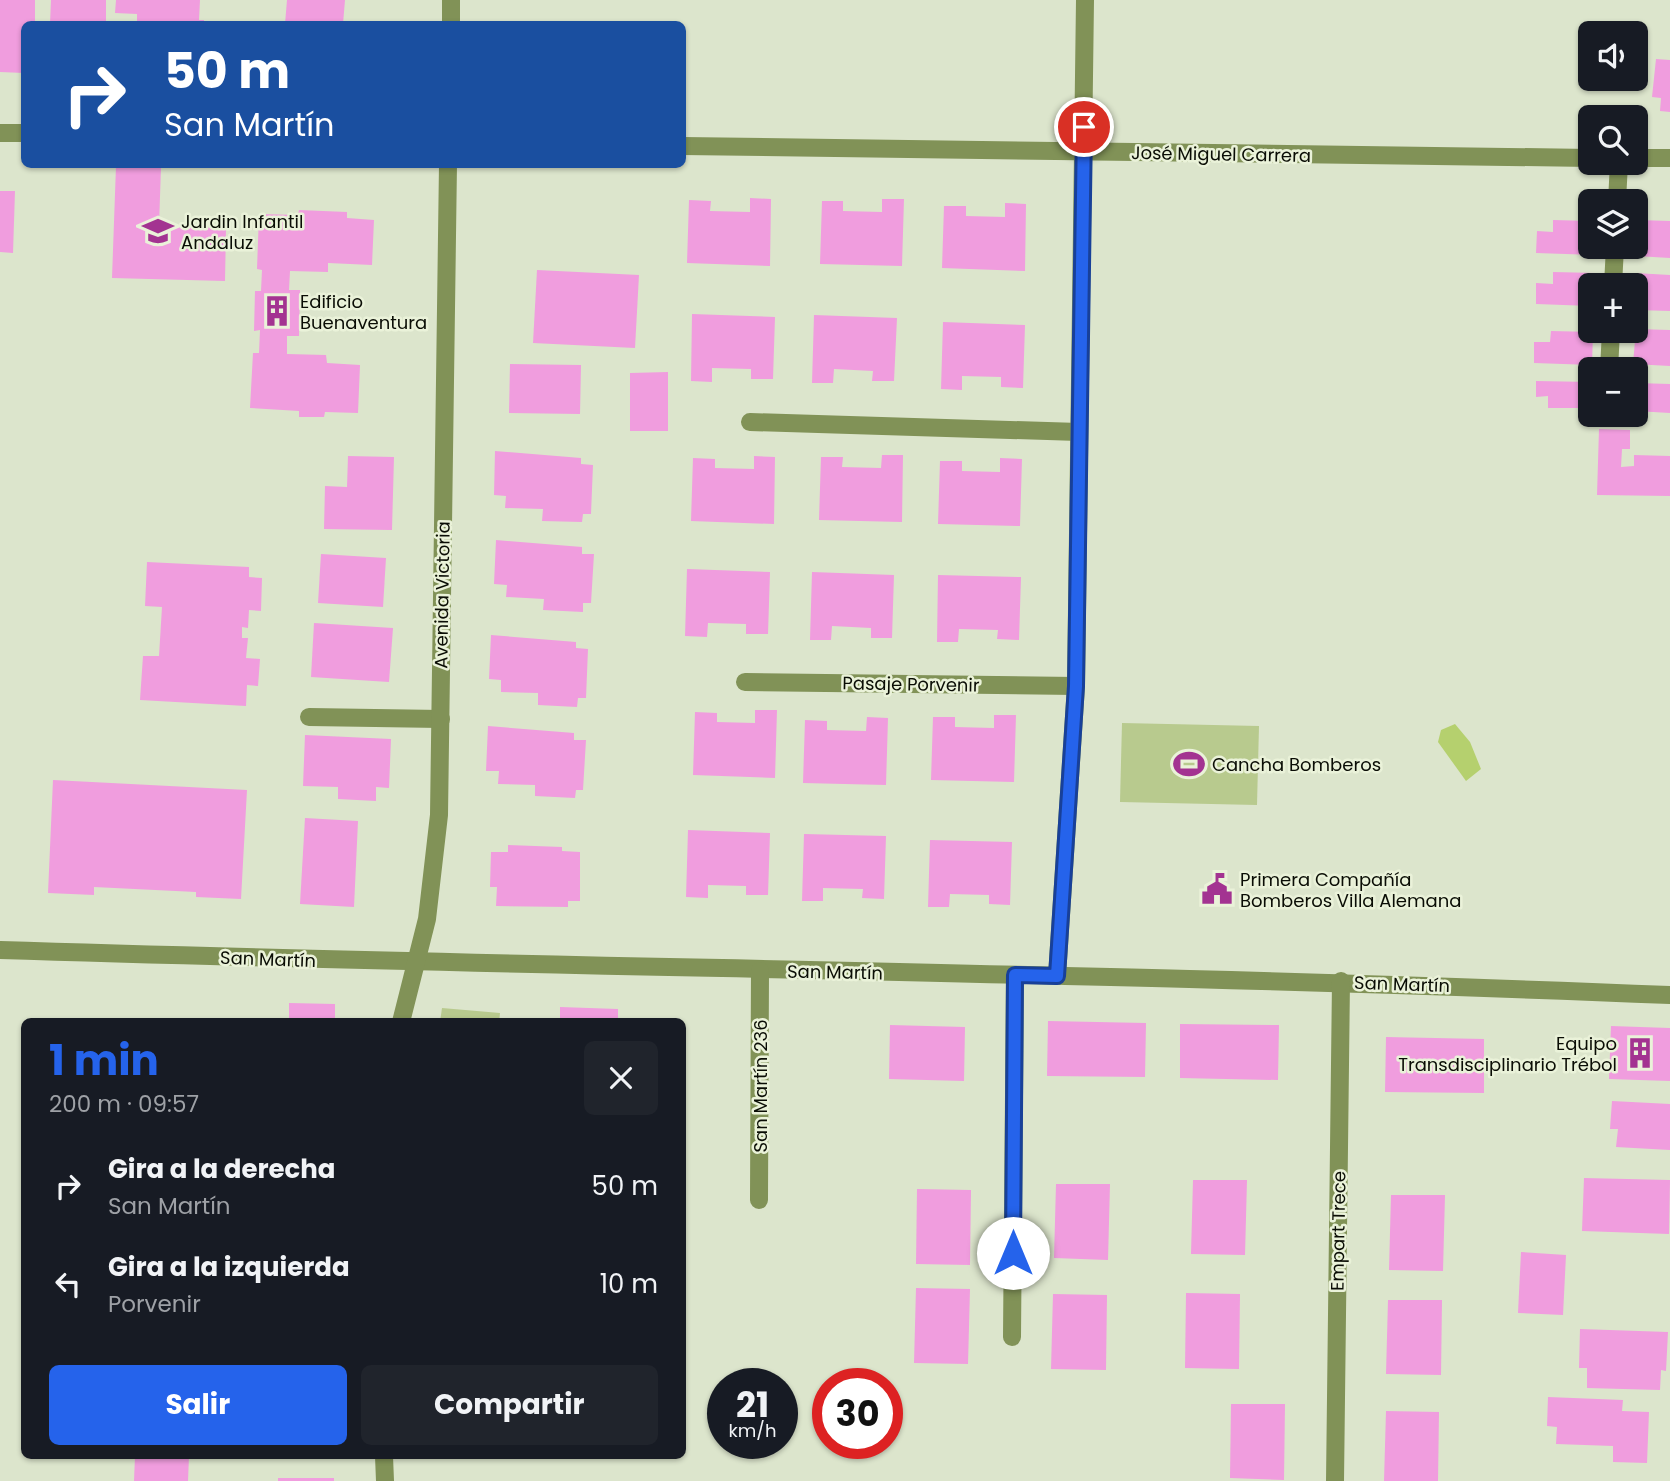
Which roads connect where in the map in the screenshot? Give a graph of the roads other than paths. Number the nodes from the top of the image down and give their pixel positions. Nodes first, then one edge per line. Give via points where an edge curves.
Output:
1 (451, 0) edge
2 (1085, 0) edge
3 (450, 21) edge
4 (0, 133) edge
5 (21, 133) edge
6 (686, 146) edge
7 (1083, 152) junction
8 (1578, 158) edge
9 (1648, 158) edge
10 (1670, 158) edge
11 (448, 168) edge
12 (750, 422) dead end
13 (1080, 432) junction
14 (745, 682) dead end
15 (1076, 686) junction
16 (309, 716) dead end
17 (441, 719) junction
18 (0, 950) edge
19 (416, 964) junction
20 (760, 971) junction
21 (1015, 975) junction
22 (1057, 976) junction
23 (1341, 981) junction
24 (1670, 995) edge
25 (402, 1018) edge
26 (759, 1200) dead end
27 (1012, 1337) dead end
28 (384, 1459) edge
29 (385, 1481) edge
30 (1335, 1481) edge

1 - 3 street
2 - 7 street
4 - 5 street
6 - 7 street, José Miguel Carrera
7 - 8 street, José Miguel Carrera
7 - 13 street
9 - 10 street
11 - 17 street, Avenida Victoria
12 - 13 street
13 - 15 street
14 - 15 street, Pasaje Porvenir
15 - 22 street
16 - 17 street
17 - 19 street, Avenida Victoria via 439,815 427,919
18 - 19 street, San Martín
19 - 20 street, San Martín
19 - 25 street, Avenida Victoria
20 - 21 street, San Martín
20 - 26 street, San Martín 236
21 - 22 street, San Martín
21 - 27 street
22 - 23 street, San Martín
23 - 24 street, San Martín
23 - 30 street, Empart Trece
28 - 29 street

